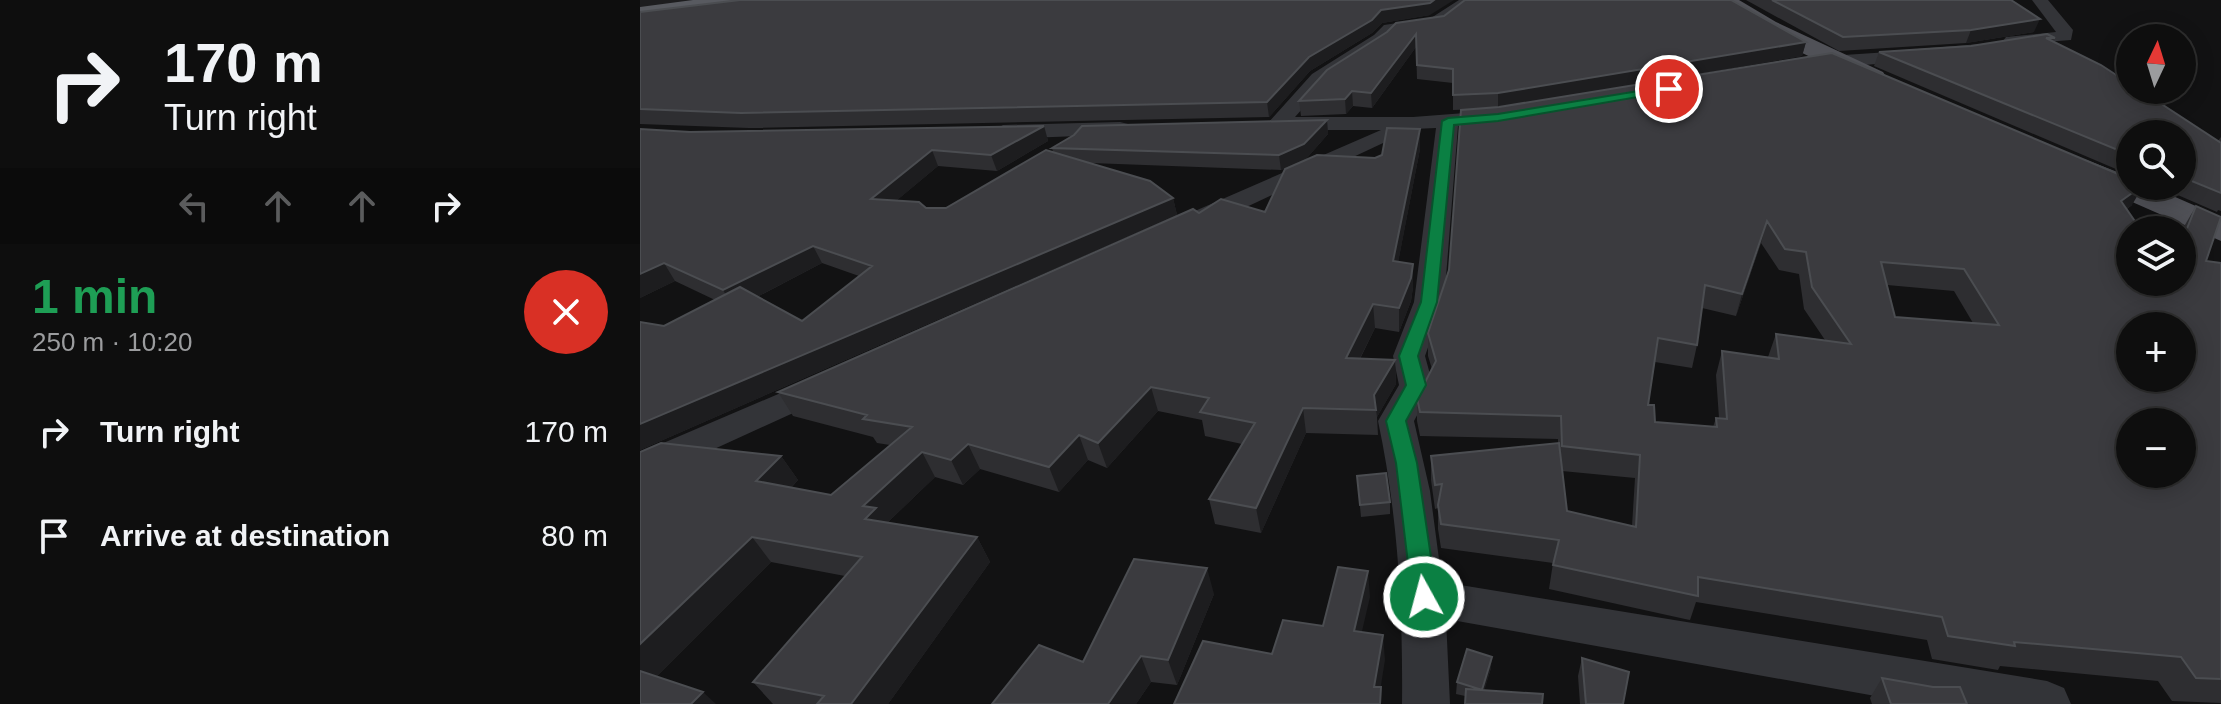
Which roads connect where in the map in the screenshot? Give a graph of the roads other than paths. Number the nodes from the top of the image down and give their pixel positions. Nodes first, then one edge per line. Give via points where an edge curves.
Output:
1 (1470, 0) edge
2 (1724, 0) edge
3 (2040, 0) edge
4 (743, 1) edge
5 (640, 15) edge
6 (1995, 45) edge
7 (1942, 54) edge
8 (1832, 60) junction
9 (1788, 68) edge
10 (1903, 91) edge
11 (1529, 112) edge
12 (1448, 121) junction
13 (1413, 123) junction
14 (1141, 129) edge
15 (1078, 130) junction
16 (982, 132) edge
17 (1043, 157) edge
18 (2057, 157) edge
19 (1177, 229) edge
20 (2221, 230) edge
21 (857, 370) edge
22 (640, 469) edge
23 (1424, 597) junction
24 (1426, 704) edge
25 (2047, 704) edge

1 - 13 street via 1436,22 1390,29 1319,78 1270,124
2 - 8 main road
3 - 6 street via 2065,36
4 - 5 highway
7 - 8 street
8 - 9 street
8 - 10 main road
11 - 12 street
12 - 13 street
12 - 23 street via 1429,302 1409,356 1416,385 1396,421 1407,463
13 - 19 street
14 - 15 street
15 - 16 street
15 - 17 street
18 - 20 main road
21 - 22 street
23 - 24 street
23 - 25 street

